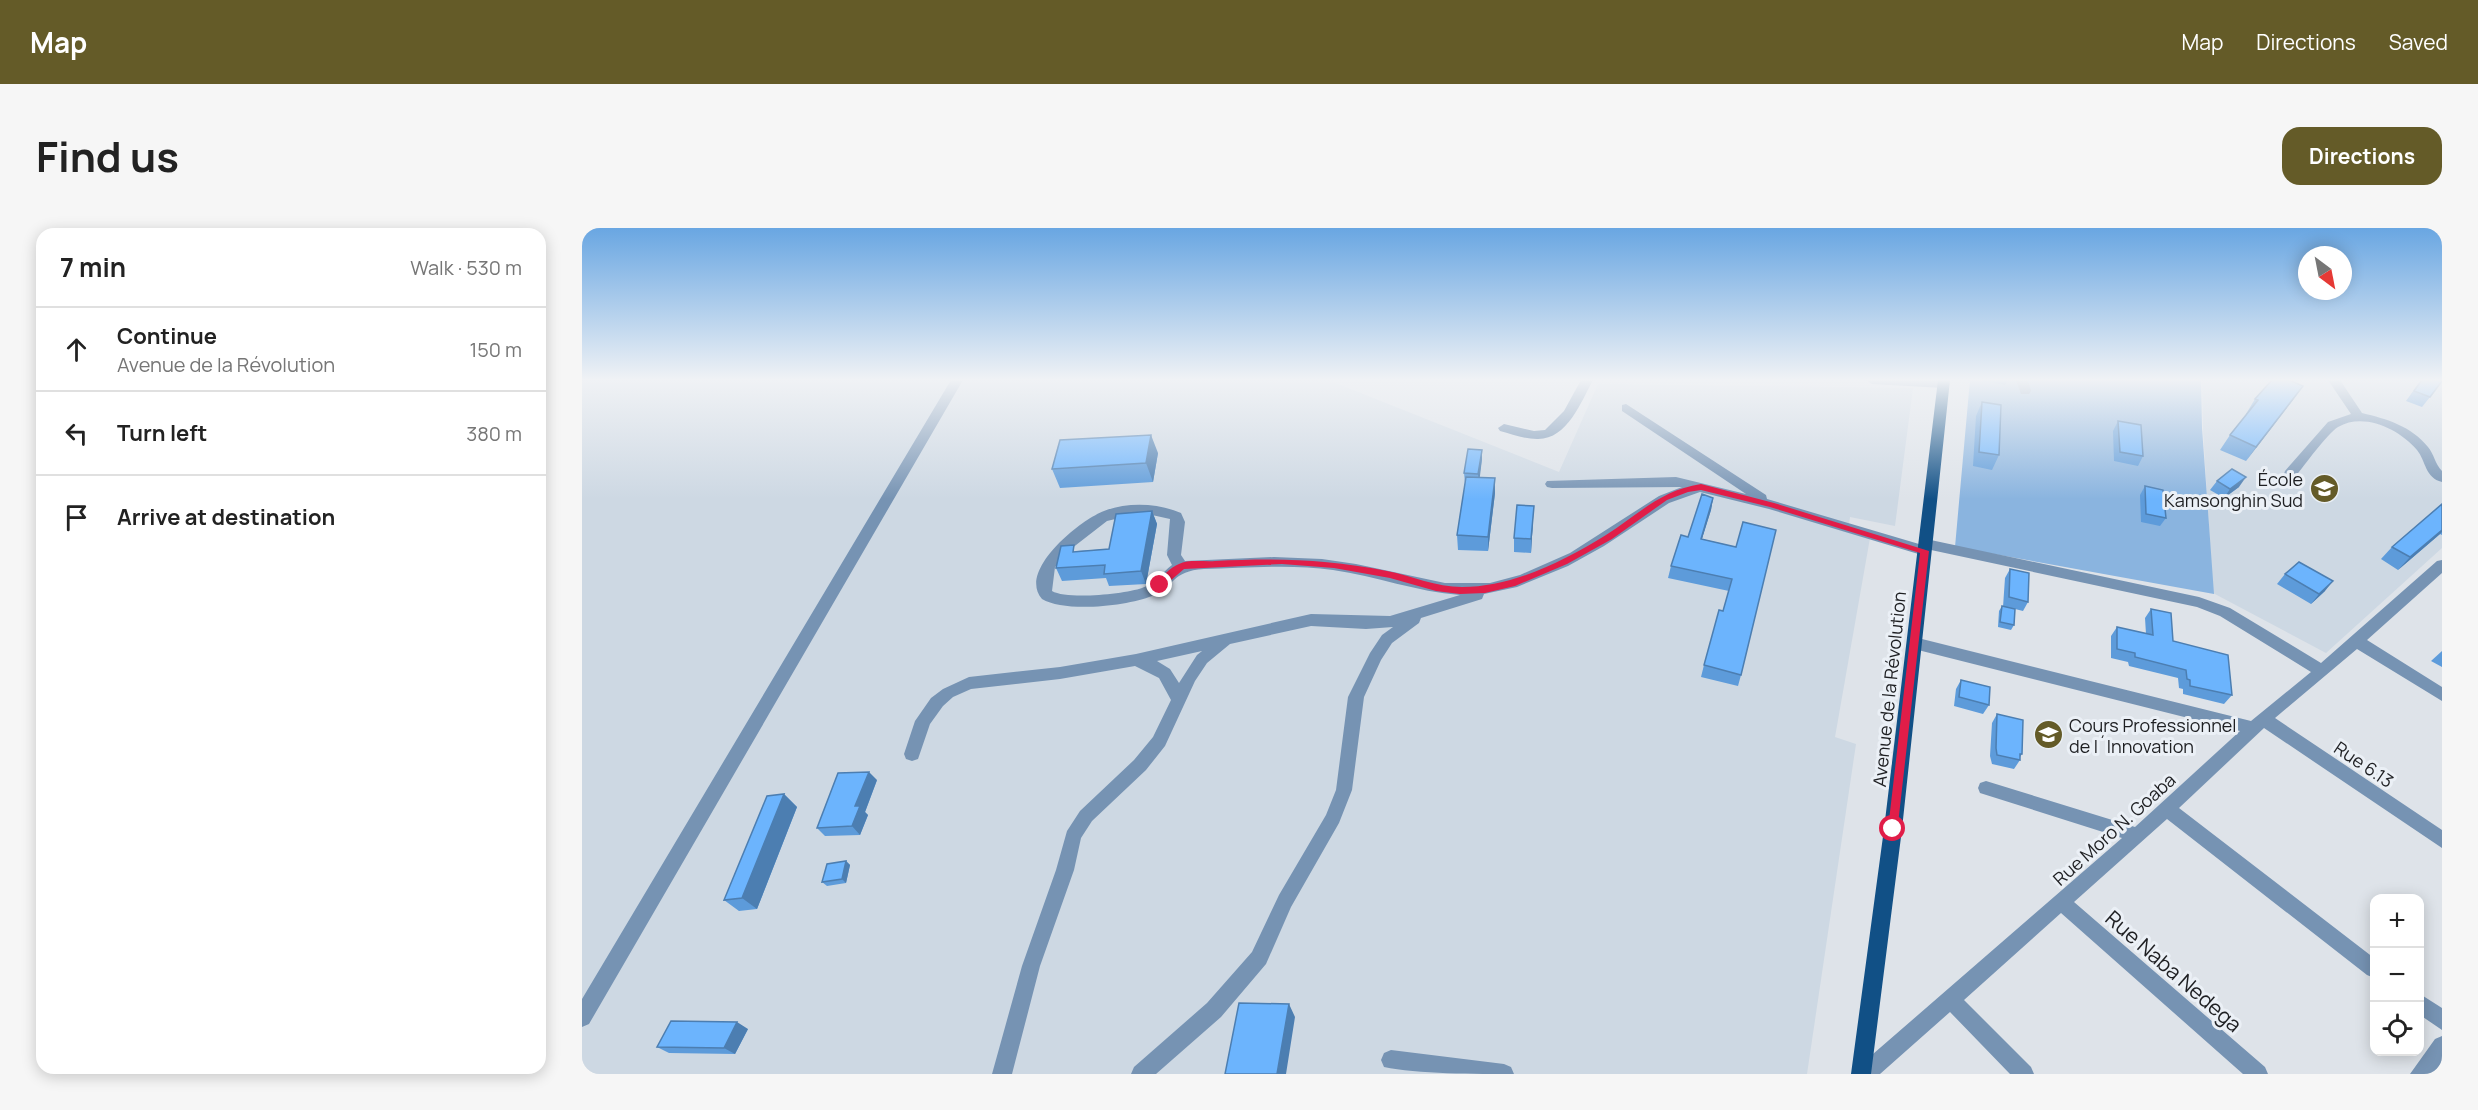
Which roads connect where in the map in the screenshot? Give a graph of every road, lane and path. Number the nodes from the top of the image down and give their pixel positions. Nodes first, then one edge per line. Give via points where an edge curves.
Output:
1 (934, 419) edge
2 (1563, 419) edge
3 (1643, 419) edge
4 (1940, 419) edge
5 (2348, 419) edge
6 (2373, 419) edge
7 (1504, 428) dead end
8 (2290, 474) dead end
9 (2442, 478) edge
10 (1552, 484) dead end
11 (1701, 487) junction
12 (1771, 505) junction
13 (1925, 548) junction
14 (1182, 566) junction
15 (2438, 574) edge
16 (1511, 584) junction
17 (1427, 611) junction
18 (1226, 641) junction
19 (2356, 641) junction
20 (1914, 643) junction
21 (1136, 660) junction
22 (2322, 670) junction
23 (2442, 695) edge
24 (1178, 699) junction
25 (2259, 724) junction
26 (912, 754) dead end
27 (1986, 788) dead end
28 (2167, 809) junction
29 (2137, 836) junction
30 (2442, 840) edge
31 (2061, 902) junction
32 (2370, 966) edge
33 (1950, 1000) junction
34 (2424, 1006) edge
35 (582, 1017) edge
36 (2442, 1020) edge
37 (2442, 1046) edge
38 (1391, 1060) dead end
39 (1002, 1074) edge
40 (1141, 1074) edge
41 (1504, 1074) edge
42 (1863, 1074) edge
43 (2024, 1074) edge
44 (2258, 1074) edge
45 (2420, 1074) edge

1 - 35 street
2 - 7 street via 1551,433 1540,436
3 - 12 street
4 - 13 main road, Avenue de la Révolution
5 - 8 street via 2332,425
6 - 9 street via 2408,435 2424,450 2432,469
10 - 11 street via 1676,481
11 - 12 street
11 - 16 street via 1664,498 1609,537
12 - 13 street
13 - 20 main road, Avenue de la Révolution
13 - 22 street via 2199,602 2225,612
14 - 14 street via 1160,585 1137,595 1064,601 1051,599 1042,584 1051,559 1099,519 1115,513 1162,510 1176,516 1174,561
14 - 16 street via 1282,561 1334,565 1460,591
15 - 19 street, Rue Moro N. Goaba
16 - 17 street
17 - 18 street via 1390,622 1311,620
17 - 40 street via 1387,639 1375,657 1356,697 1344,790 1259,958 1214,1010
18 - 21 street
18 - 24 street via 1202,659
19 - 22 street, Rue Moro N. Goaba
19 - 23 street
20 - 25 street
20 - 42 main road, Avenue de la Révolution
21 - 24 street via 1163,671 1171,679
21 - 26 street via 969,683 937,702 923,721
22 - 25 street, Rue Moro N. Goaba
24 - 39 street via 1159,741 1140,765 1086,816 1073,836 1031,966
25 - 28 street, Rue Moro N. Goaba
25 - 30 street, Rue 6.13
27 - 29 street
28 - 29 street, Rue Moro N. Goaba
28 - 32 street
29 - 31 street, Rue Moro N. Goaba
31 - 33 street, Rue Moro N. Goaba
31 - 44 street, Rue Naba Nedega
33 - 42 street, Rue Moro N. Goaba
33 - 43 street
34 - 36 street
37 - 45 street
38 - 41 street

